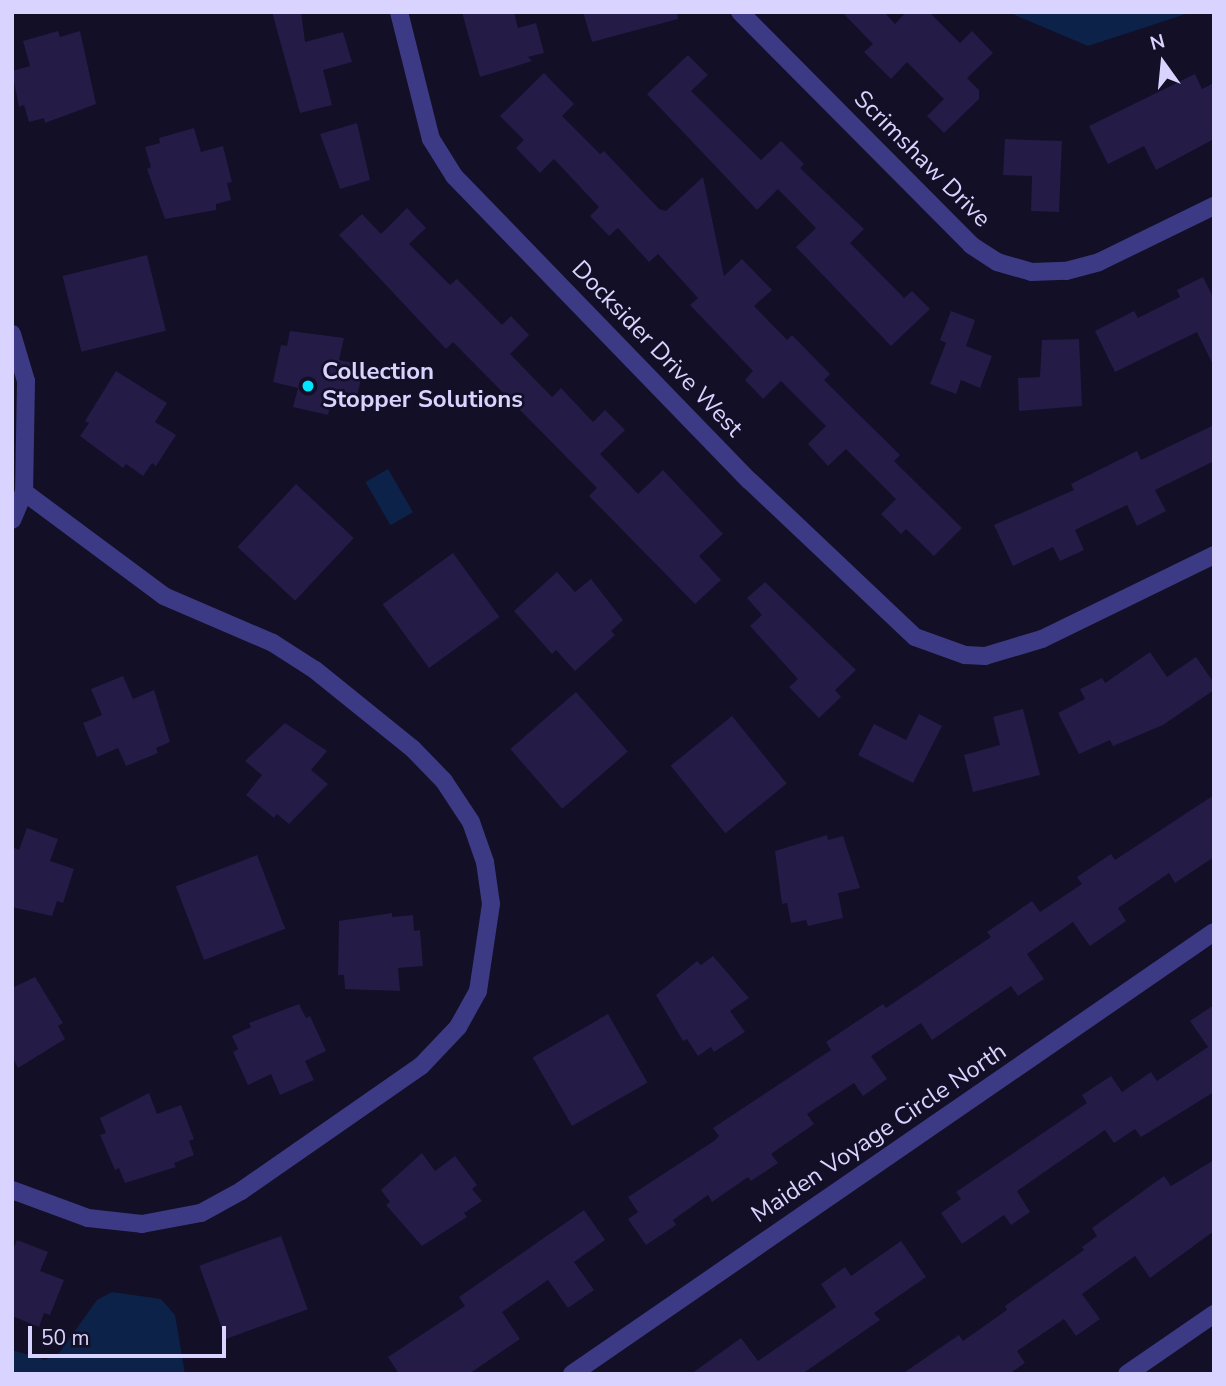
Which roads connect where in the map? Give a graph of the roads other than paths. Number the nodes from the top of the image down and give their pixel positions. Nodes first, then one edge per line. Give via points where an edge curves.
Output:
1 (399, 12) edge
2 (740, 12) edge
3 (1214, 206) edge
4 (12, 334) edge
5 (24, 492) junction
6 (12, 520) edge
7 (1212, 559) edge
8 (1214, 932) edge
9 (12, 1190) edge
10 (1214, 1314) edge
11 (572, 1374) edge
12 (1127, 1374) edge

1 - 7 street, Docksider Drive West via 431,139 454,176 750,481 915,638 965,655 985,656 1042,639
2 - 3 street, Scrimshaw Drive via 971,245 998,262 1031,272 1066,271 1099,262
4 - 5 street via 26,381
5 - 6 street
5 - 9 street via 164,596 273,643 323,676 413,749 444,781 471,822 485,862 491,904 478,991 458,1027 421,1066 325,1135 201,1213 142,1224 88,1218
8 - 11 street, Maiden Voyage Circle North
10 - 12 street

